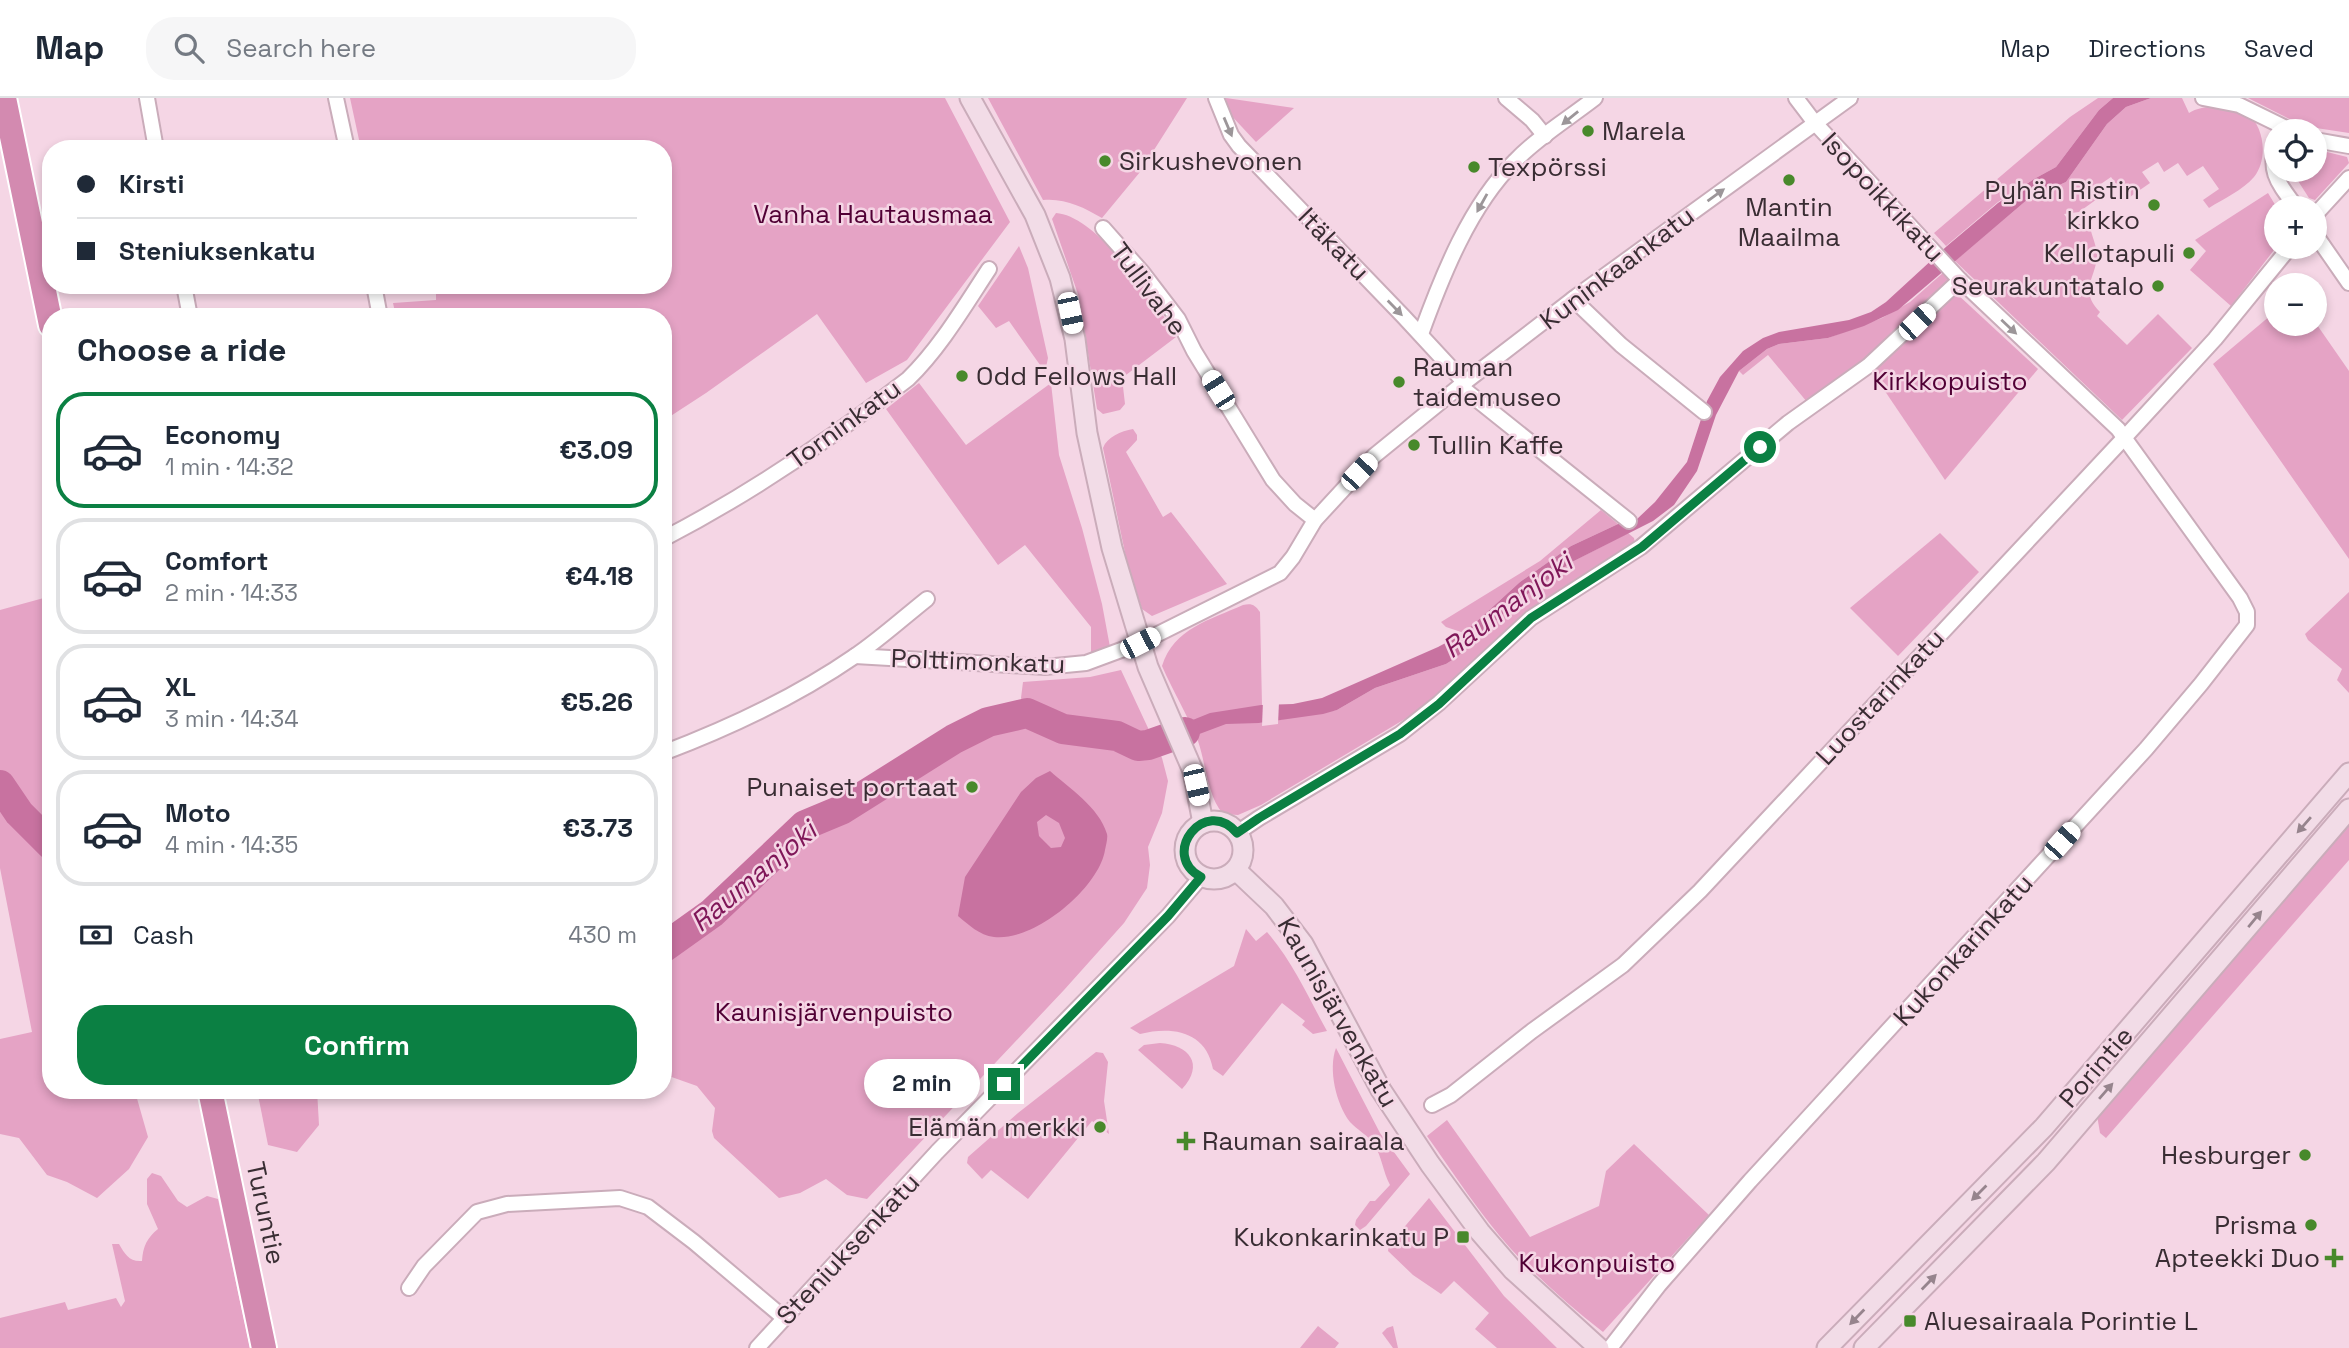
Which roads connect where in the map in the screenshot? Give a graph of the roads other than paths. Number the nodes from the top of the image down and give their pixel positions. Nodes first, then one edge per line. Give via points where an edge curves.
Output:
1 (4, 98) edge
2 (147, 98) edge
3 (336, 98) edge
4 (970, 98) edge
5 (1216, 98) edge
6 (1506, 98) edge
7 (1595, 98) edge
8 (1796, 98) edge
9 (1850, 98) edge
10 (2203, 98) edge
11 (2264, 120) edge
12 (1815, 123) junction
13 (1545, 136) junction
14 (154, 140) edge
15 (345, 140) edge
16 (2327, 142) edge
17 (2349, 146) edge
18 (2349, 178) edge
19 (2327, 202) edge
20 (1103, 228) dead end
21 (2327, 251) edge
22 (2280, 259) edge
23 (989, 269) dead end
24 (1960, 280) junction
25 (42, 281) edge
26 (2349, 283) edge
27 (1573, 299) junction
28 (1421, 334) junction
29 (1462, 384) junction
30 (1704, 412) dead end
31 (2125, 437) junction
32 (1315, 520) junction
33 (1629, 521) dead end
34 (672, 534) edge
35 (1280, 573) joint
36 (927, 599) dead end
37 (1140, 643) junction
38 (855, 656) junction
39 (672, 750) edge
40 (2349, 773) edge
41 (2349, 809) edge
42 (1203, 823) junction
43 (1237, 833) junction
44 (1236, 870) junction
45 (1201, 877) junction
46 (212, 1099) edge
47 (1432, 1105) dead end
48 (409, 1288) dead end
49 (784, 1318) junction
50 (264, 1348) edge
51 (757, 1348) edge
52 (1599, 1348) edge
53 (1610, 1348) edge
54 (1827, 1348) edge
55 (1864, 1348) edge

1 - 25 highway
2 - 14 street
3 - 15 street
4 - 37 main road via 1035,215 1060,278 1112,548
5 -> 28 street, Itäkatu via 1239,146
6 - 13 street
7 -> 13 street
8 - 12 street, Isopoikkikatu
9 - 12 street, Kuninkaankatu
10 - 11 street via 2239,104
12 - 24 street, Isopoikkikatu
27 -> 12 street, Kuninkaankatu
13 -> 28 street via 1516,159 1487,193 1450,262
16 - 17 street
18 - 19 street
20 - 32 street, Tullivahe via 1178,319 1273,480
21 - 26 street
22 - 31 street, Luostarinkatu
23 - 34 street, Torninkatu via 943,338 908,379 765,481
24 -> 31 street, Isopoikkikatu
24 - 43 street via 1868,366 1788,423 1642,547 1531,618 1421,718
27 - 29 street, Kuninkaankatu
27 - 30 street
28 - 29 street, Itäkatu
29 - 32 street, Kuninkaankatu via 1374,456
29 - 33 street, Itäkatu
31 - 47 street, Luostarinkatu via 1653,937 1623,965
31 - 53 street, Kukonkarinkatu via 2240,597 2247,625 2146,749 1741,1191
32 - 35 street, Kuninkaankatu
35 - 37 street, Polttimonkatu
36 - 38 street, Polttimonkatu
37 - 38 street, Polttimonkatu via 1086,663 1045,667
37 - 42 main road via 1193,771
38 - 39 street, Polttimonkatu via 783,699
40 -> 54 main road, Porintie via 2044,1127
55 -> 41 main road, Porintie via 2046,1163
42 - 43 main road via 1221,822
42 - 45 main road via 1189,834 1184,850 1189,867
43 - 44 main road via 1243,847
44 - 45 main road via 1221,879
44 - 52 main road, Kaunisjärvenkatu via 1274,906 1303,944 1381,1090 1480,1232 1513,1270
45 - 49 street, Steniuksenkatu
46 - 50 highway, Turuntie
48 - 49 street via 424,1266 477,1213 507,1204 620,1198 648,1207
49 - 51 street, Steniuksenkatu

